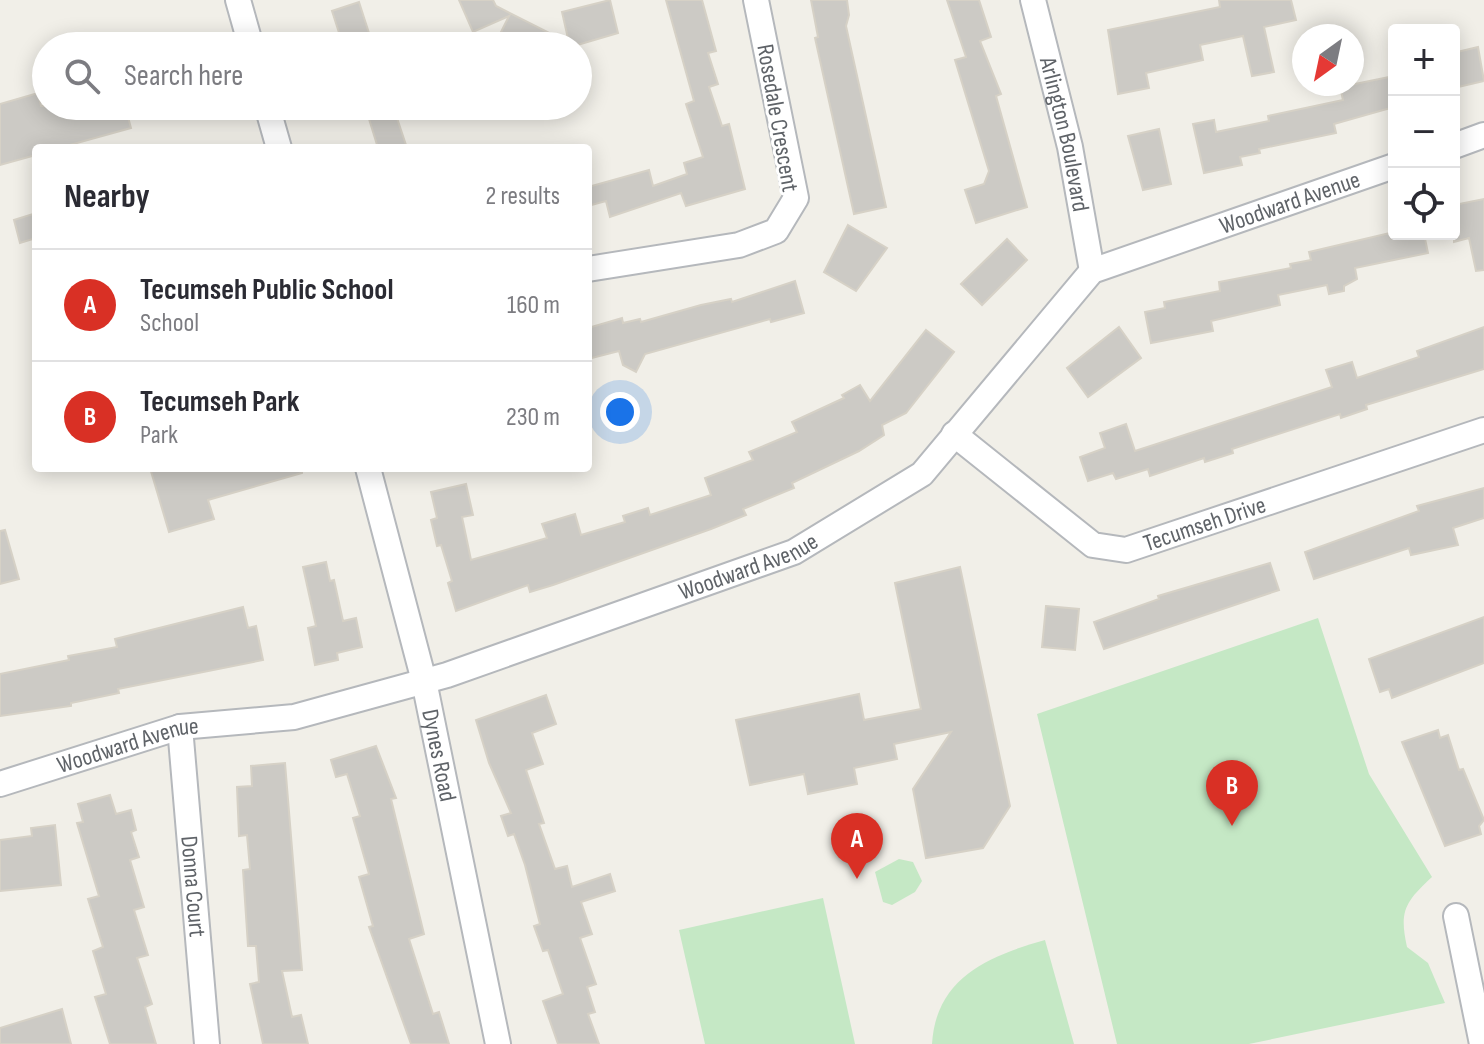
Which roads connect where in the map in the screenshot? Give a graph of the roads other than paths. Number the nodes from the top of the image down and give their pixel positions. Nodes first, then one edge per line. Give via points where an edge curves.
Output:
1 (238, 0) edge
2 (756, 0) edge
3 (1040, 2) edge
4 (247, 32) edge
5 (271, 120) edge
6 (1484, 135) edge
7 (278, 144) edge
8 (1460, 144) edge
9 (1388, 168) edge
10 (592, 268) edge
11 (1092, 271) junction
12 (1484, 430) edge
13 (954, 434) junction
14 (369, 472) edge
15 (424, 681) junction
16 (180, 727) junction
17 (0, 784) edge
18 (1456, 916) dead end
19 (207, 1044) edge
20 (498, 1044) edge
21 (1482, 1044) edge

1 - 4 street
2 - 10 street, Rosedale Crescent via 796,198 776,231 739,245
3 - 11 street, Arlington Boulevard
5 - 7 street
6 - 8 street
9 - 11 street, Woodward Avenue
11 - 13 street, Woodward Avenue
12 - 13 street, Tecumseh Drive via 1126,550 1093,545
13 - 15 street, Woodward Avenue via 922,474 794,552
14 - 15 street, Dynes Road
15 - 16 street, Woodward Avenue via 294,717
15 - 20 street, Dynes Road
16 - 17 street, Woodward Avenue
16 - 19 street, Donna Court
18 - 21 street

